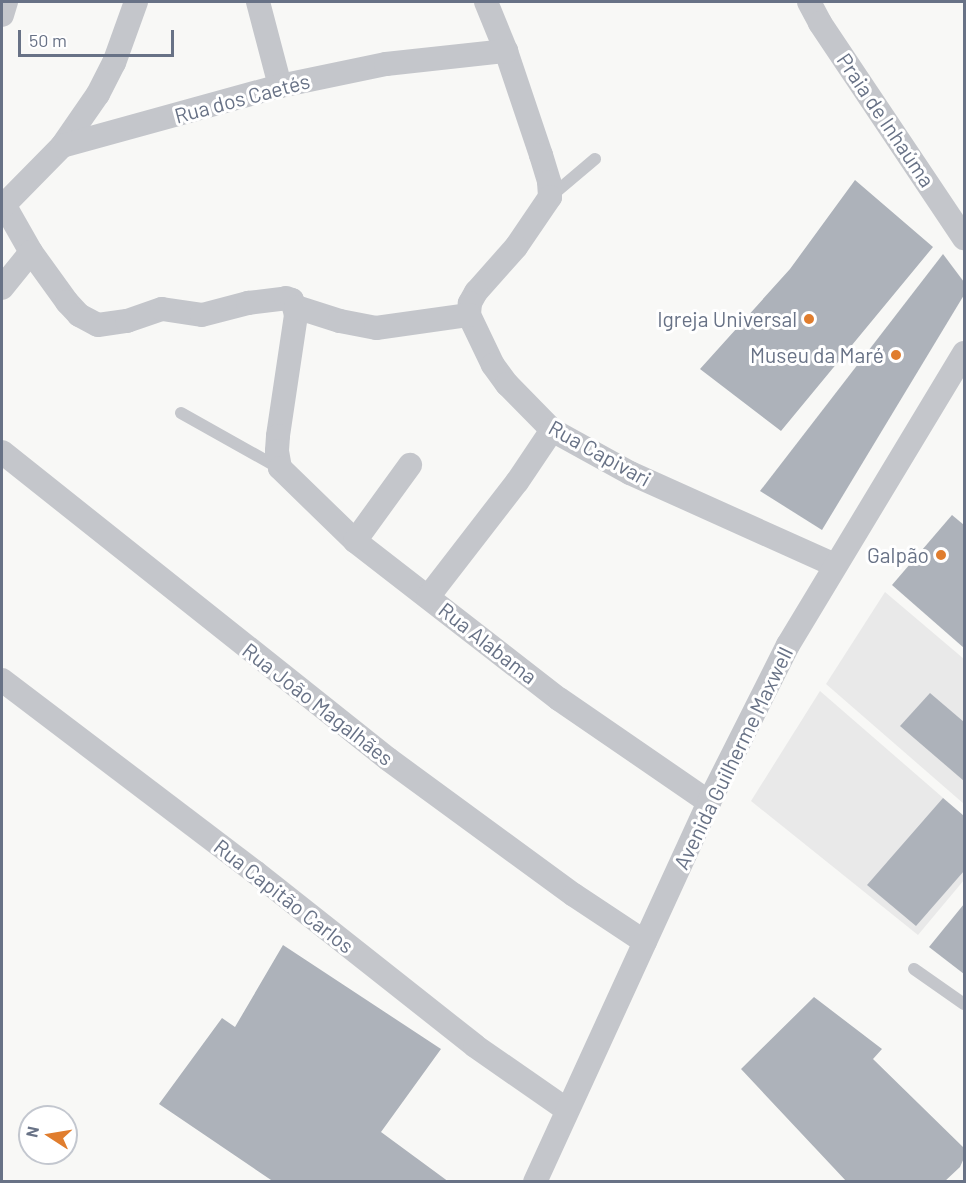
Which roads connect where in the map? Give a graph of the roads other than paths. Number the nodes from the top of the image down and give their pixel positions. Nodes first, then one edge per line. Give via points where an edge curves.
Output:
1 (6, 2) edge
2 (136, 2) edge
3 (258, 2) edge
4 (486, 2) edge
5 (809, 2) edge
6 (2, 15) edge
7 (506, 51) junction
8 (280, 86) junction
9 (62, 147) junction
10 (595, 159) dead end
11 (550, 197) junction
12 (3, 203) edge
13 (964, 238) edge
14 (31, 252) junction
15 (2, 288) edge
16 (296, 307) junction
17 (469, 315) junction
18 (964, 353) edge
19 (181, 413) dead end
20 (552, 430) junction
21 (2, 452) edge
22 (410, 465) dead end
23 (280, 468) junction
24 (355, 541) junction
25 (835, 565) junction
26 (428, 597) junction
27 (2, 680) edge
28 (708, 802) junction
29 (645, 942) junction
30 (914, 969) dead end
31 (964, 1004) edge
32 (567, 1110) junction
33 (535, 1182) edge

1 - 6 street
2 - 9 street via 99,94
3 - 8 street
4 - 7 street
5 - 13 street, Praia de Inhaúma
7 - 8 street, Rua dos Caetés via 386,64
7 - 11 street via 542,155
8 - 9 street, Rua dos Caetés
9 - 12 street, Rua dos Caetés
10 - 11 lane
11 - 17 street via 516,247 476,292
12 - 14 street
14 - 15 street
14 - 16 street via 79,315 107,326 162,309 202,315 286,298
16 - 17 street via 376,328
16 - 23 street via 277,451
17 - 20 street, Rua Capivari via 493,365
18 - 25 street, Avenida Guilherme Maxwell
19 - 23 lane
20 - 25 street, Rua Capivari via 630,473
20 - 26 street
21 - 29 street, Rua João Magalhães via 388,759
22 - 24 street
23 - 24 street, Rua Alabama
24 - 26 street, Rua Alabama
25 - 28 street, Avenida Guilherme Maxwell via 788,645
26 - 28 street, Rua Alabama via 559,699
27 - 32 street, Rua Capitão Carlos via 475,1046
28 - 29 street, Avenida Guilherme Maxwell
29 - 32 street, Avenida Guilherme Maxwell
30 - 31 lane
32 - 33 street, Avenida Guilherme Maxwell

